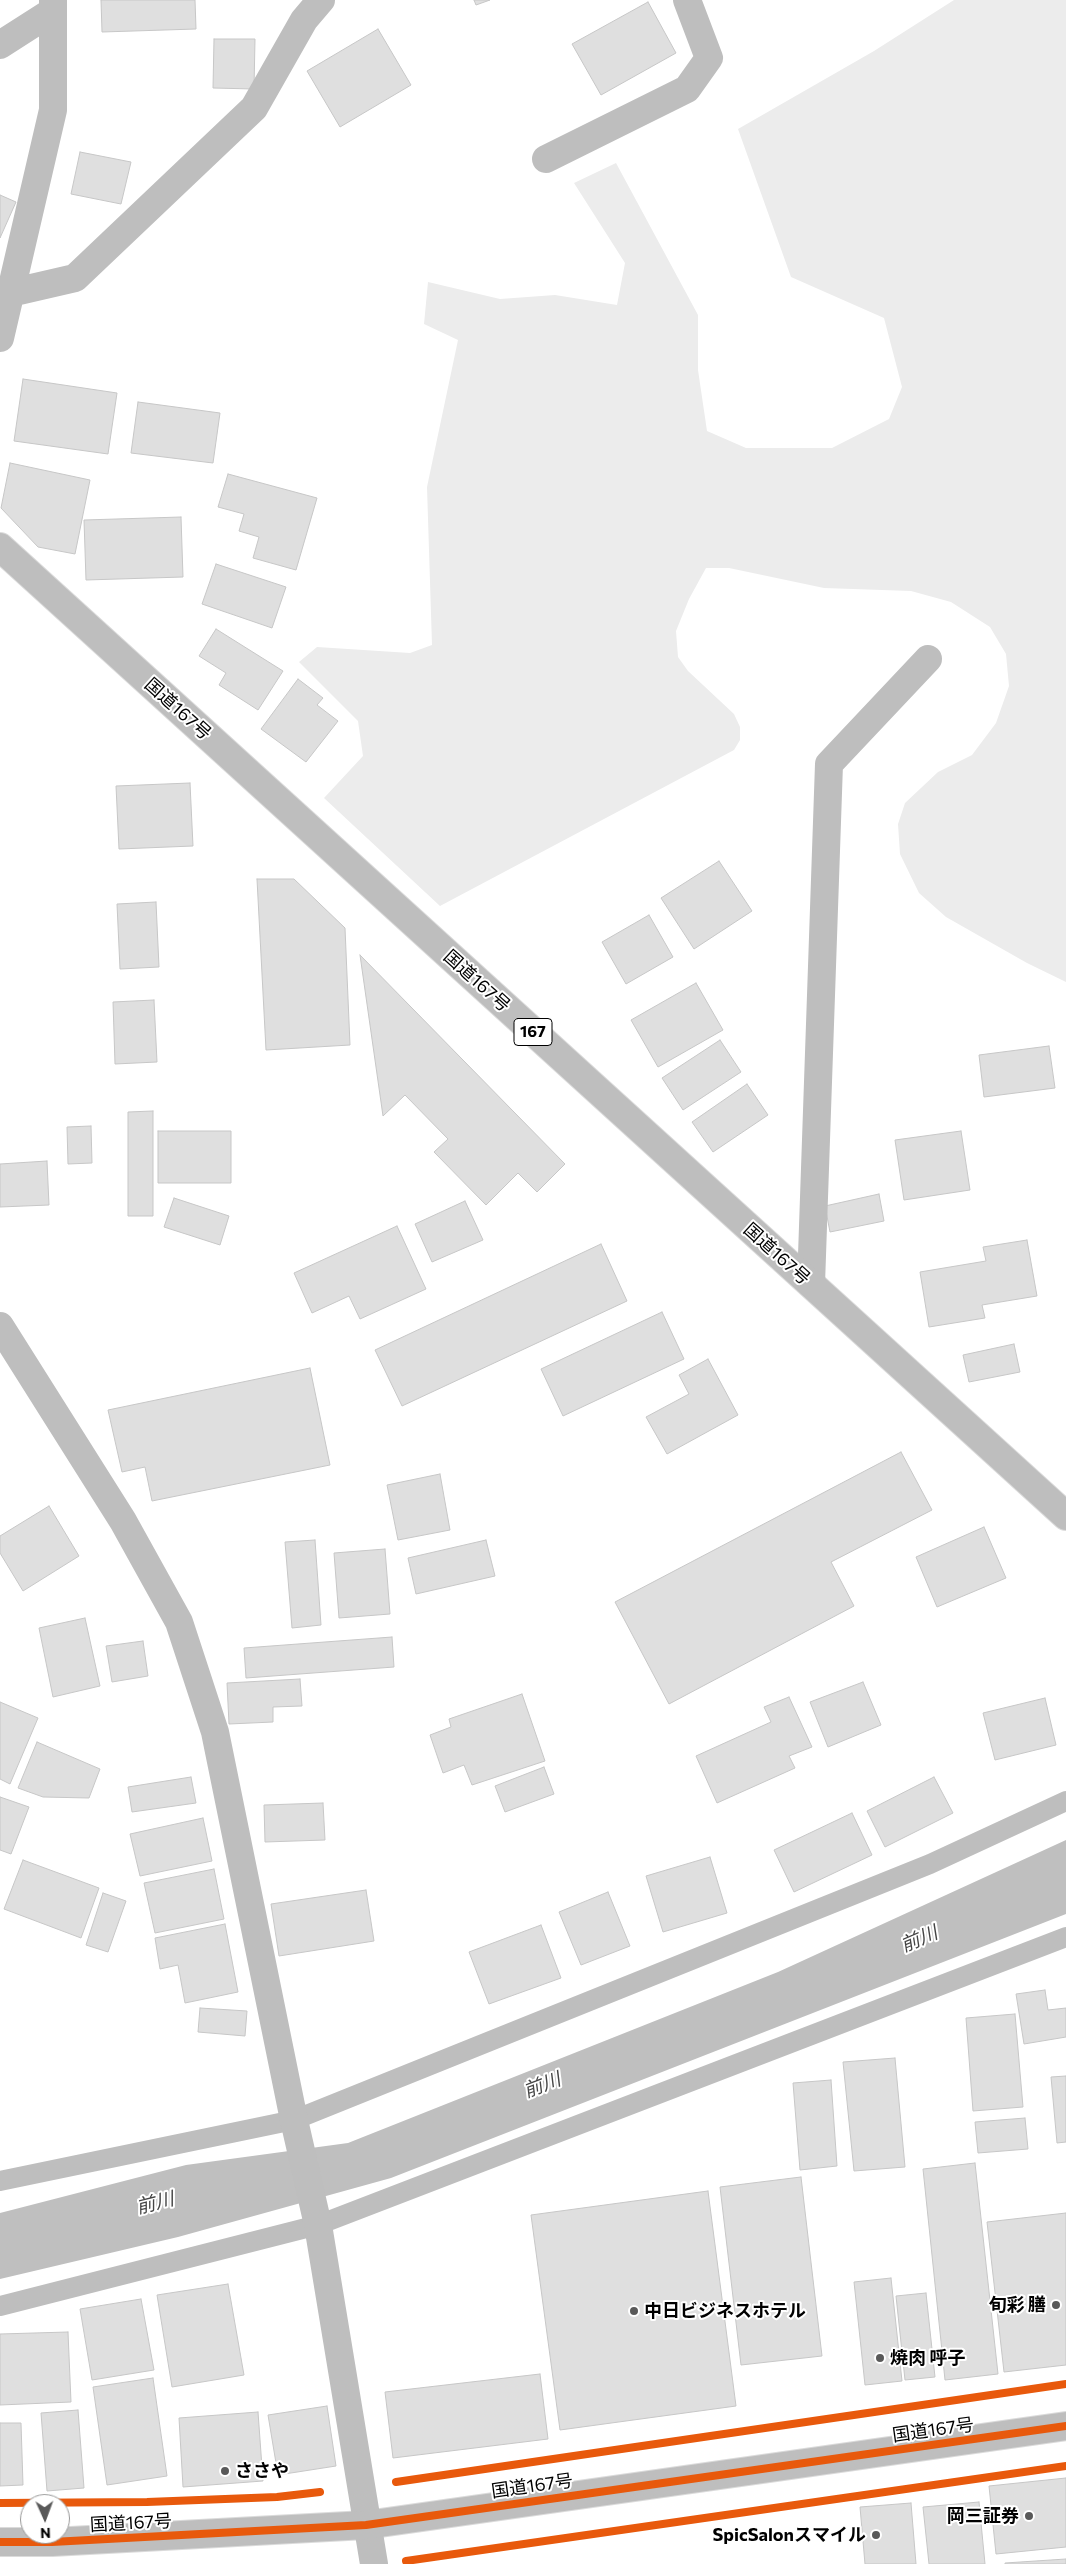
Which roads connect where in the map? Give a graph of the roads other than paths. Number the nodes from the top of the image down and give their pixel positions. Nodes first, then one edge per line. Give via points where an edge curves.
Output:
1 (322, 0) edge
2 (687, 0) edge
3 (53, 5) edge
4 (0, 45) edge
5 (546, 159) dead end
6 (10, 293) junction
7 (0, 338) edge
8 (0, 547) edge
9 (928, 659) dead end
10 (811, 1284) junction
11 (0, 1326) edge
12 (1066, 1516) edge
13 (1066, 1801) edge
14 (1066, 1937) edge
15 (294, 2120) junction
16 (0, 2181) edge
17 (318, 2225) junction
18 (0, 2306) edge
19 (1066, 2426) edge
20 (366, 2525) junction
21 (0, 2542) edge
22 (374, 2564) edge

1 - 6 main road via 304,20 254,108 75,278
2 - 5 main road via 709,58 687,89
3 - 4 main road
3 - 6 main road via 53,110
6 - 7 main road
8 - 10 main road, 国道167号 / 167
9 - 10 main road via 829,764
10 - 12 main road, 国道167号 / 167
11 - 15 main road via 123,1521 178,1622 215,1732
13 - 15 lane via 930,1864
14 - 17 lane
15 - 16 lane
15 - 17 main road
17 - 18 lane
17 - 20 main road
19 - 20 main road, 国道167号
20 - 21 main road, 国道167号
20 - 22 main road

